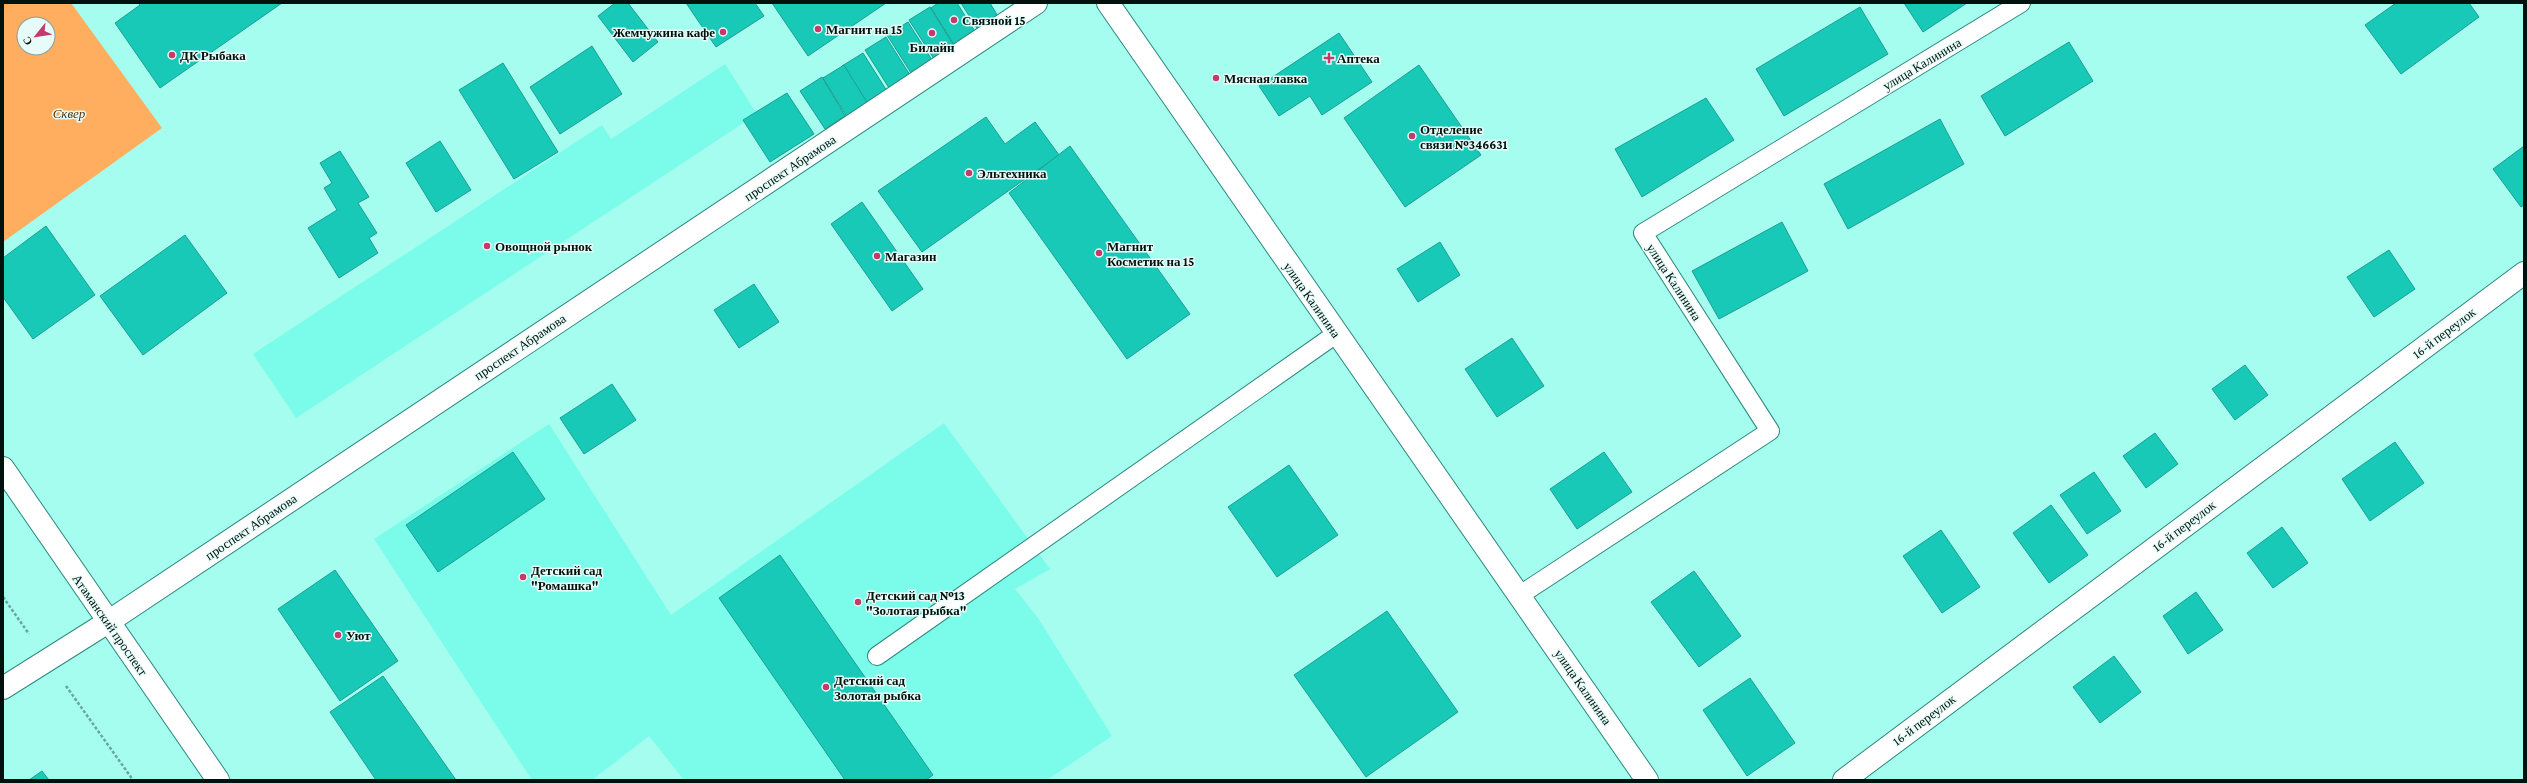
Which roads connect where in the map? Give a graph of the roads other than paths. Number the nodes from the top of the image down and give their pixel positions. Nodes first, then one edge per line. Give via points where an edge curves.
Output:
1 (1036, 3) edge
2 (1108, 3) edge
3 (2022, 3) edge
4 (2524, 273) edge
5 (1336, 334) junction
6 (3, 468) edge
7 (1520, 595) junction
8 (108, 622) junction
9 (877, 656) dead end
10 (3, 688) edge
11 (218, 780) edge
12 (1647, 780) edge
13 (1844, 780) edge

1 - 8 street, проспект Абрамова
2 - 5 street, улица Калинина
3 - 7 lane, улица Калинина via 1643,233 1770,431
4 - 13 street, 16-й переулок
5 - 7 street, улица Калинина
5 - 9 lane
6 - 8 street, Атаманский проспект
7 - 12 street, улица Калинина
8 - 10 street, проспект Абрамова
8 - 11 street, Атаманский проспект

